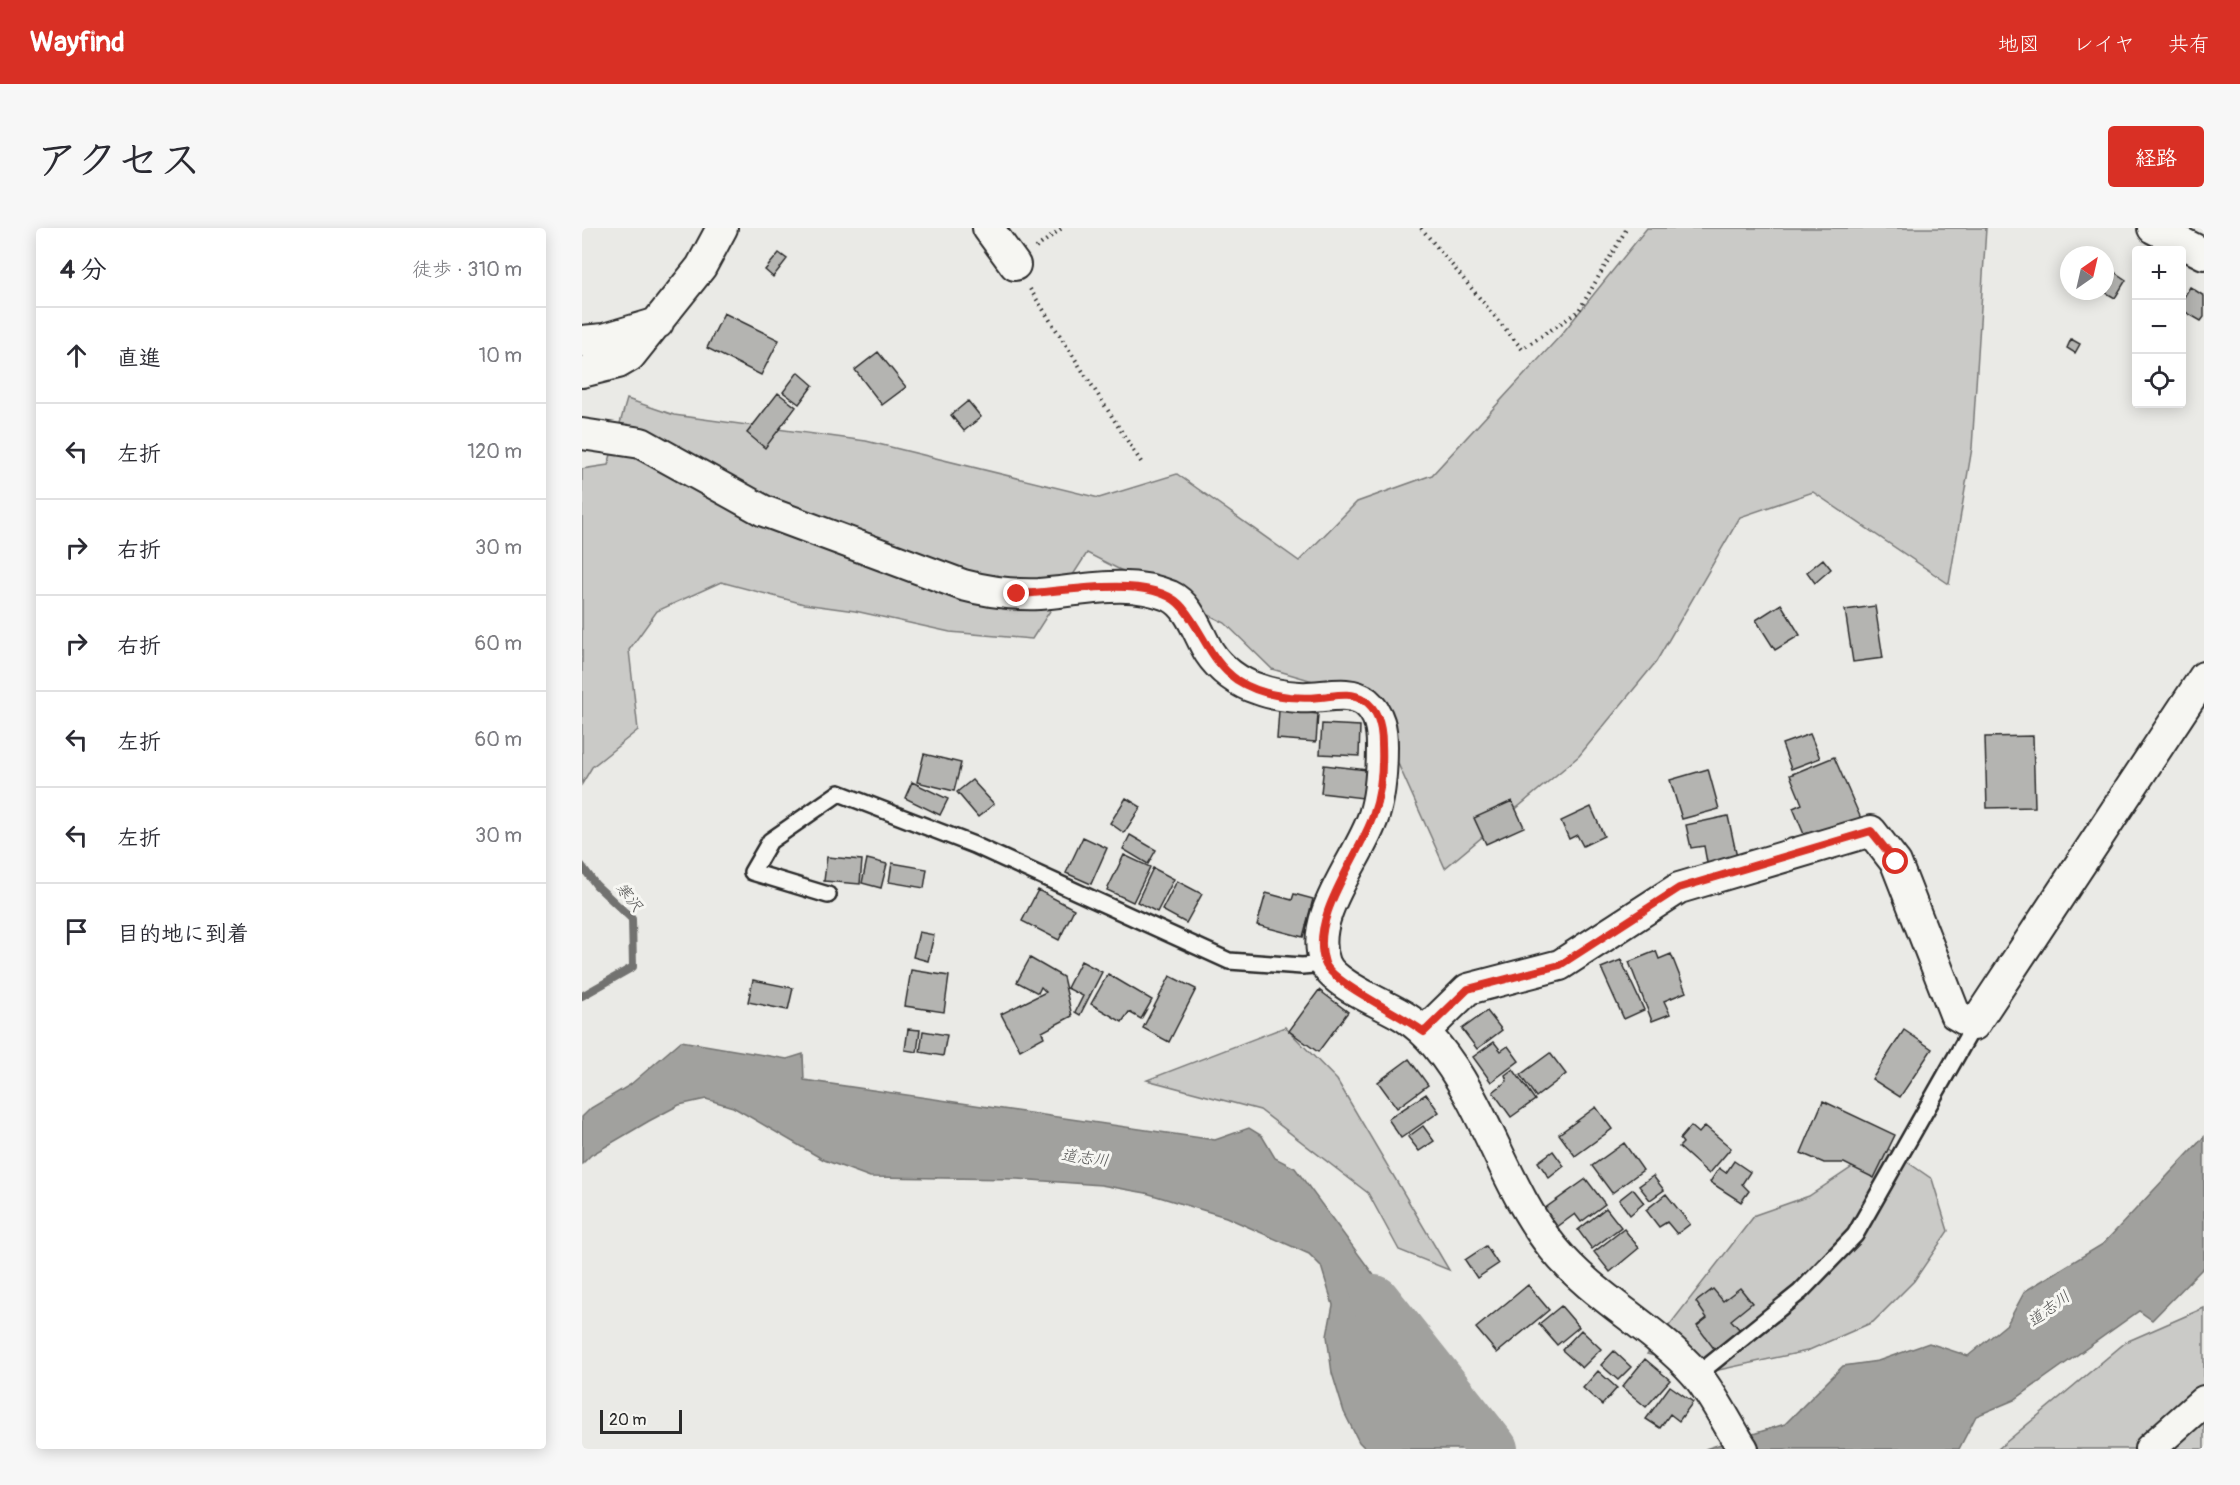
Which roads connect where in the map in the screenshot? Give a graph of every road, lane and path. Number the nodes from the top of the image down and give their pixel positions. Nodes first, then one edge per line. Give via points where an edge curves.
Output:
1 (722, 228) edge
2 (988, 228) edge
3 (1062, 228) edge
4 (1420, 228) edge
5 (1627, 228) edge
6 (2152, 228) edge
7 (2204, 254) edge
8 (1015, 265) junction
9 (658, 322) junction
10 (582, 341) edge
11 (582, 372) edge
12 (582, 434) edge
13 (1143, 465) dead end
14 (2204, 677) edge
15 (828, 895) dead end
16 (1325, 964) junction
17 (1974, 1024) junction
18 (1424, 1032) junction
19 (1697, 1375) junction
20 (2204, 1401) edge
21 (1743, 1449) edge
22 (2150, 1449) edge

1 - 9 street via 701,267
2 - 8 street
3 - 8 path
4 - 5 path via 1522,349 1578,312
6 - 7 street
8 - 13 path
9 - 10 street via 604,339
9 - 11 street via 630,356
12 - 16 street via 641,443 764,511 992,593 1097,586 1160,593 1174,598 1184,609 1211,655 1237,680 1275,694 1319,698 1352,695 1364,700 1381,725 1382,773 1375,813 1363,843 1324,917
14 - 17 street
15 - 16 lane via 752,872 770,841 839,793 974,845 1229,961
16 - 18 street via 1343,982
17 - 18 street via 1955,1014 1896,862 1871,831 1679,888 1560,965 1468,989
17 - 19 lane via 1855,1235 1800,1292
18 - 19 street via 1462,1083 1524,1203 1553,1248 1589,1285
19 - 21 street
20 - 22 street

